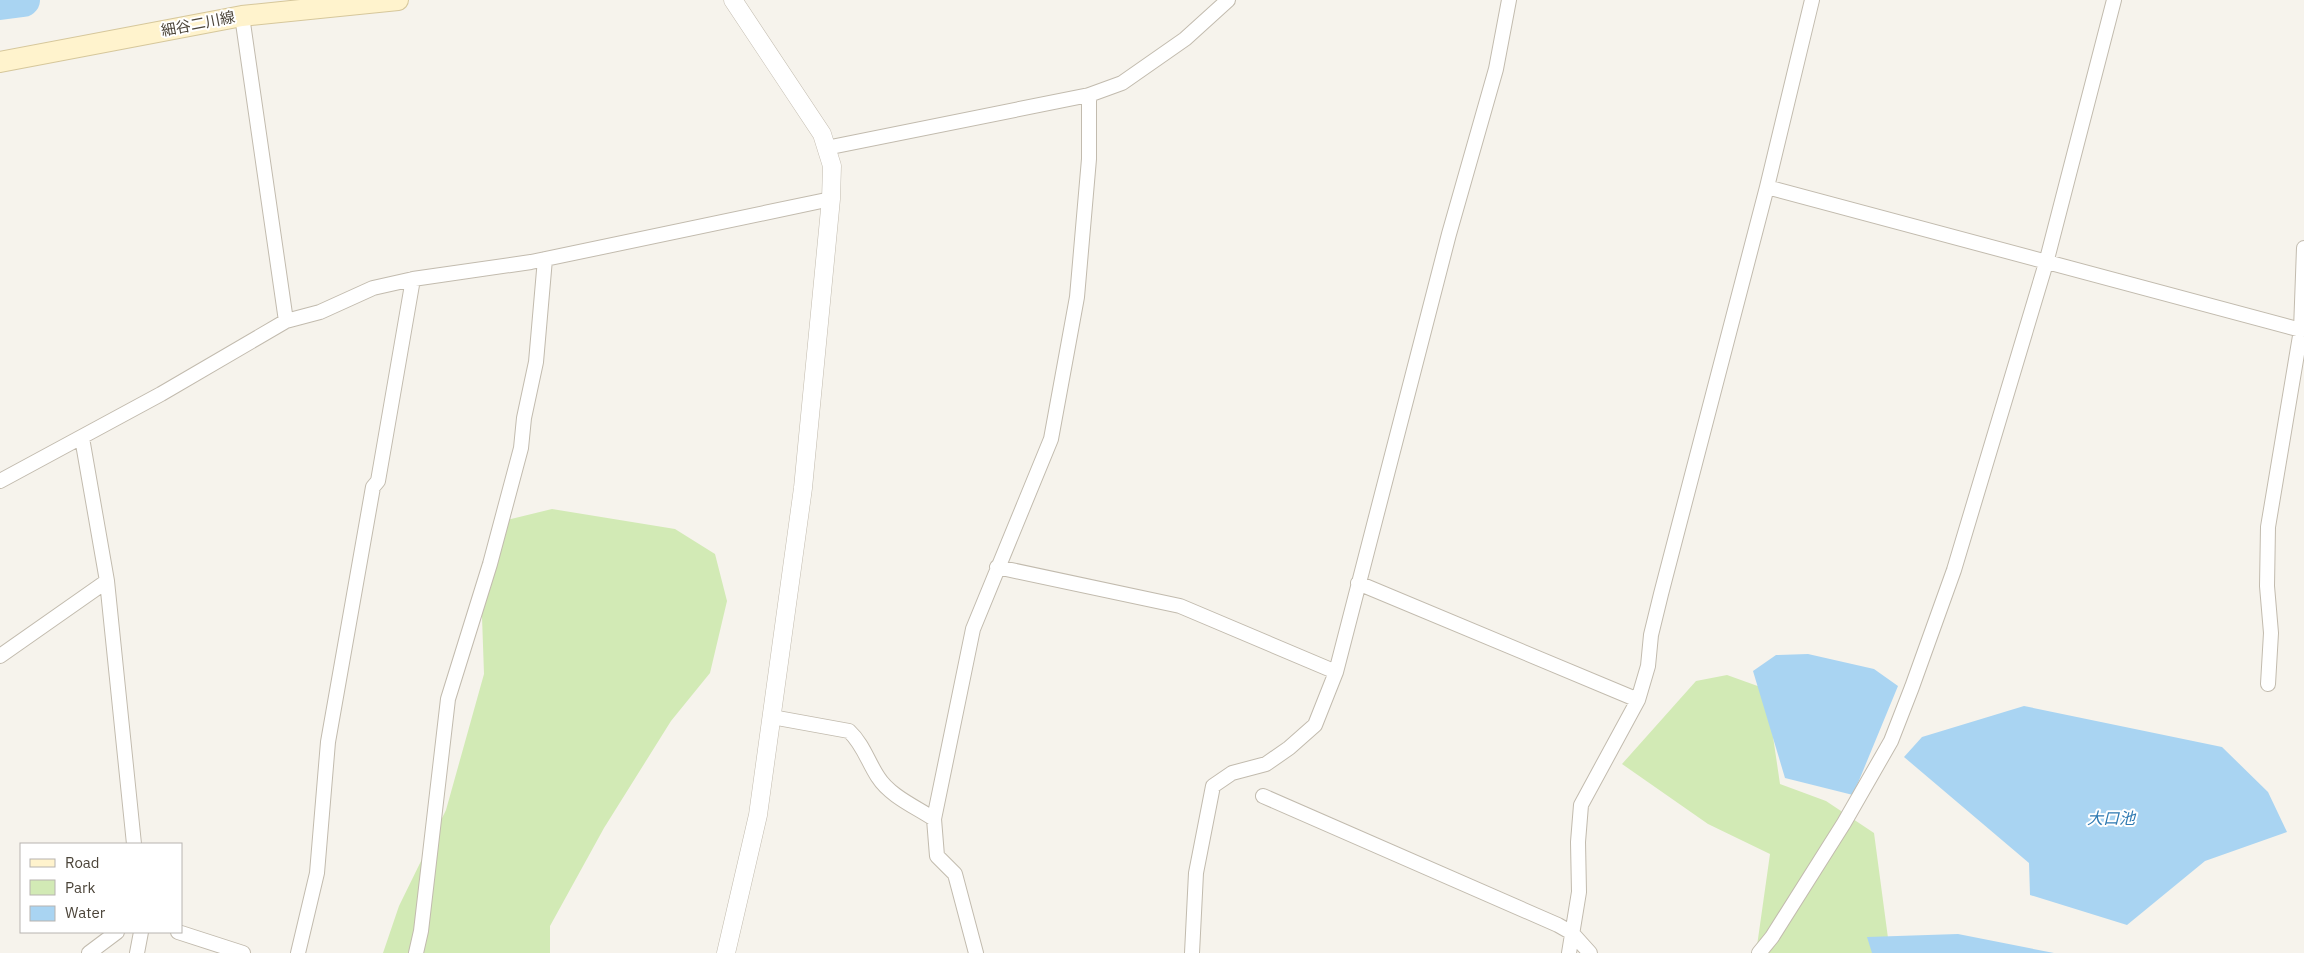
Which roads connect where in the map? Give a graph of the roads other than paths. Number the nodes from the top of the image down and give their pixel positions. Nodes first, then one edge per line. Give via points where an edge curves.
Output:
1 (398, 0) edge
2 (733, 0) edge
3 (1228, 0) edge
4 (1509, 0) edge
5 (1812, 0) edge
6 (2114, 0) edge
7 (242, 16) junction
8 (0, 62) edge
9 (1089, 95) junction
10 (826, 148) junction
11 (1767, 187) junction
12 (831, 199) junction
13 (2304, 248) edge
14 (545, 259) junction
15 (2046, 263) junction
16 (413, 280) junction
17 (286, 322) junction
18 (2301, 330) junction
19 (82, 438) junction
20 (0, 481) edge
21 (997, 567) junction
22 (107, 580) junction
23 (1358, 583) junction
24 (0, 656) edge
25 (1336, 672) junction
26 (2268, 684) dead end
27 (1638, 700) junction
28 (772, 717) junction
29 (1263, 796) dead end
30 (934, 819) junction
31 (134, 843) edge
32 (116, 933) edge
33 (141, 933) edge
34 (181, 933) edge
35 (1572, 933) junction
36 (89, 953) edge
37 (137, 953) edge
38 (243, 953) edge
39 (298, 953) edge
40 (416, 953) edge
41 (726, 953) edge
42 (976, 953) edge
43 (1192, 953) edge
44 (1569, 953) edge
45 (1590, 953) edge
46 (1759, 953) edge

1 - 7 main road, 細谷二川線
2 - 10 street via 822,134
3 - 9 street via 1185,39 1122,83
4 - 23 street via 1496,69 1449,234
5 - 11 street
6 - 15 street
7 - 8 main road, 細谷二川線
7 - 17 street
9 - 10 street
9 - 21 street via 1089,159 1077,297 1051,439
10 - 12 street via 832,166
11 - 15 street
11 - 27 street via 1661,594 1651,635 1648,666
12 - 14 street
12 - 28 street via 803,488
13 - 18 street
14 - 16 street
14 - 40 street via 536,362 521,448 490,564 448,699
15 - 18 street
15 - 46 street via 1954,570 1891,741 1844,823
16 - 17 street via 373,288 320,312
16 - 39 street via 328,742 317,873
17 - 19 street
18 - 26 street via 2268,527 2267,586 2271,633
19 - 20 street
19 - 22 street
21 - 25 street via 1180,606
21 - 30 street via 973,629
22 - 24 street
22 - 31 street
23 - 25 street
23 - 27 street
25 - 43 street via 1315,725 1266,764 1232,773 1213,786 1196,873
27 - 35 street via 1581,805 1579,892
28 - 30 street via 849,731 858,740 885,786
28 - 41 street via 758,815
29 - 35 street
30 - 42 street via 937,856 955,874
32 - 36 street
33 - 37 street
34 - 38 street
35 - 44 street
35 - 45 street

